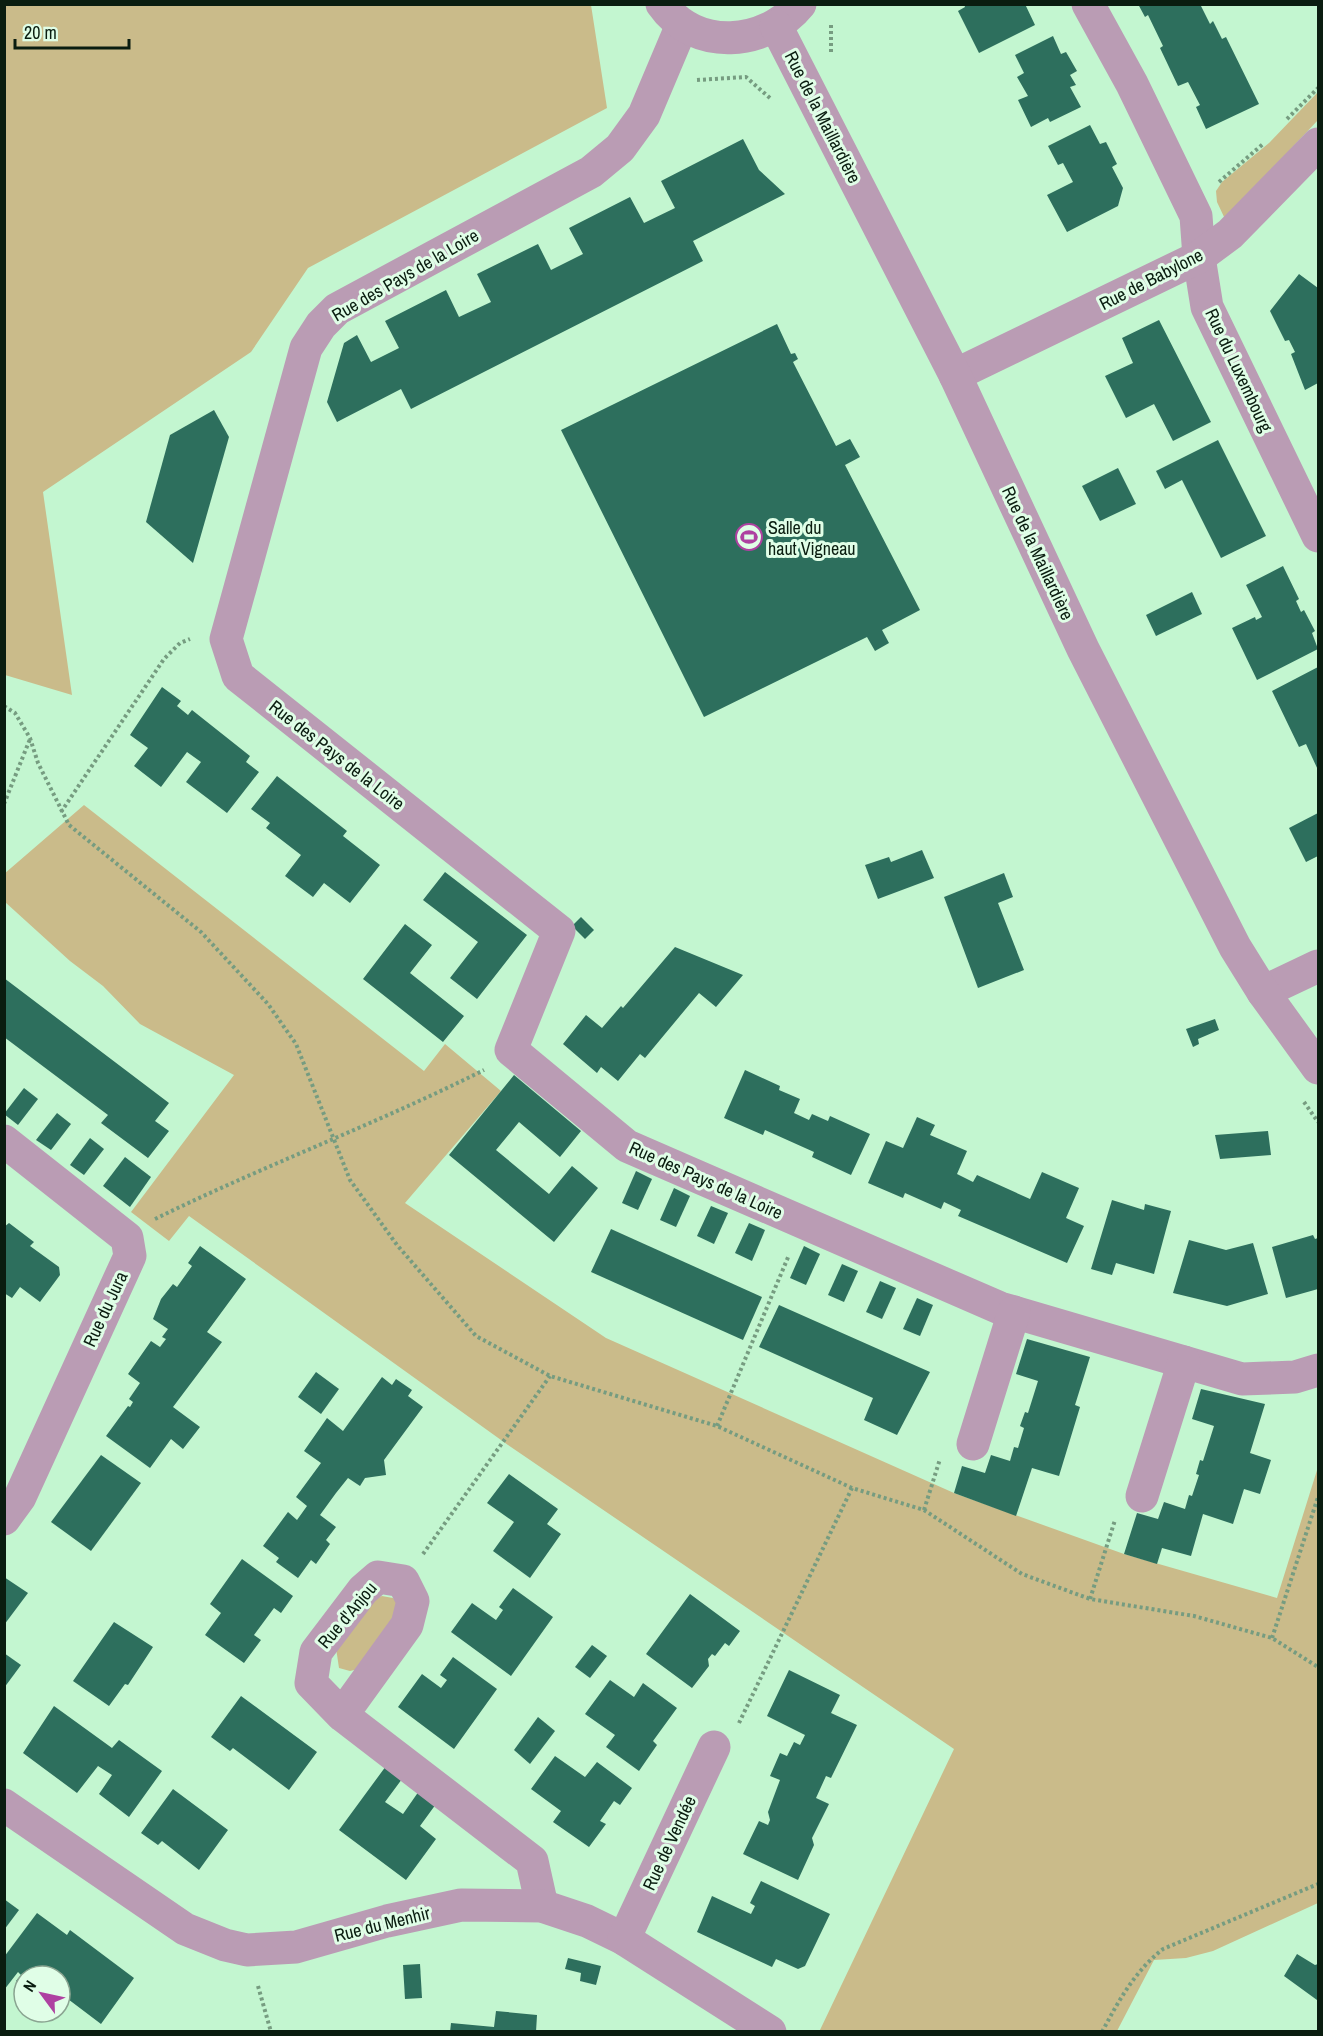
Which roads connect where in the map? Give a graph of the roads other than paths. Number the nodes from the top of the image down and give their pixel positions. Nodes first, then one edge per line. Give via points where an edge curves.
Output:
1 (800, 4) edge
2 (1088, 4) edge
3 (672, 14) edge
4 (776, 26) junction
5 (1318, 144) edge
6 (1198, 257) junction
7 (955, 375) junction
8 (1318, 536) edge
9 (1318, 966) edge
10 (1263, 992) junction
11 (1318, 1068) edge
12 (4, 1141) edge
13 (1014, 1312) junction
14 (1184, 1362) junction
15 (1318, 1370) edge
16 (973, 1444) dead end
17 (1142, 1496) dead end
18 (4, 1520) edge
19 (342, 1715) junction
20 (714, 1747) road end
21 (4, 1805) edge
22 (542, 1906) junction
23 (624, 1939) junction
24 (770, 2031) edge

1 - 4 street
2 - 6 street, Rue du Luxembourg via 1197,216
3 - 4 street via 705,35 729,39 753,36
3 - 13 street, Rue des Pays de la Loire via 644,114 613,154 591,172 337,309 321,324 306,348 226,639 238,676 559,931 511,1050 627,1146
4 - 7 street, Rue de la Maillardière
5 - 6 street, Rue de Babylone via 1230,234
6 - 7 street, Rue de Babylone
6 - 8 street, Rue du Luxembourg via 1207,307
7 - 10 street, Rue de la Maillardière via 1083,650 1235,947
9 - 10 street
10 - 11 street, Rue de la Maillardière
12 - 18 street, Rue du Jura via 128,1238 130,1256 20,1497
13 - 14 street, Rue des Pays de la Loire
13 - 16 street
14 - 15 street, Rue des Pays de la Loire via 1242,1378 1295,1377
14 - 17 street
19 - 19 street, Rue d'Anjou via 407,1625 413,1601 403,1581 378,1577 363,1590 316,1652 311,1683
19 - 22 street, Rue d'Anjou via 532,1861
20 - 23 street, Rue de Vendée
21 - 22 street, Rue du Menhir via 185,1929 205,1939 247,1950 296,1947 461,1905
22 - 23 street, Rue du Menhir
23 - 24 street, Rue du Menhir

